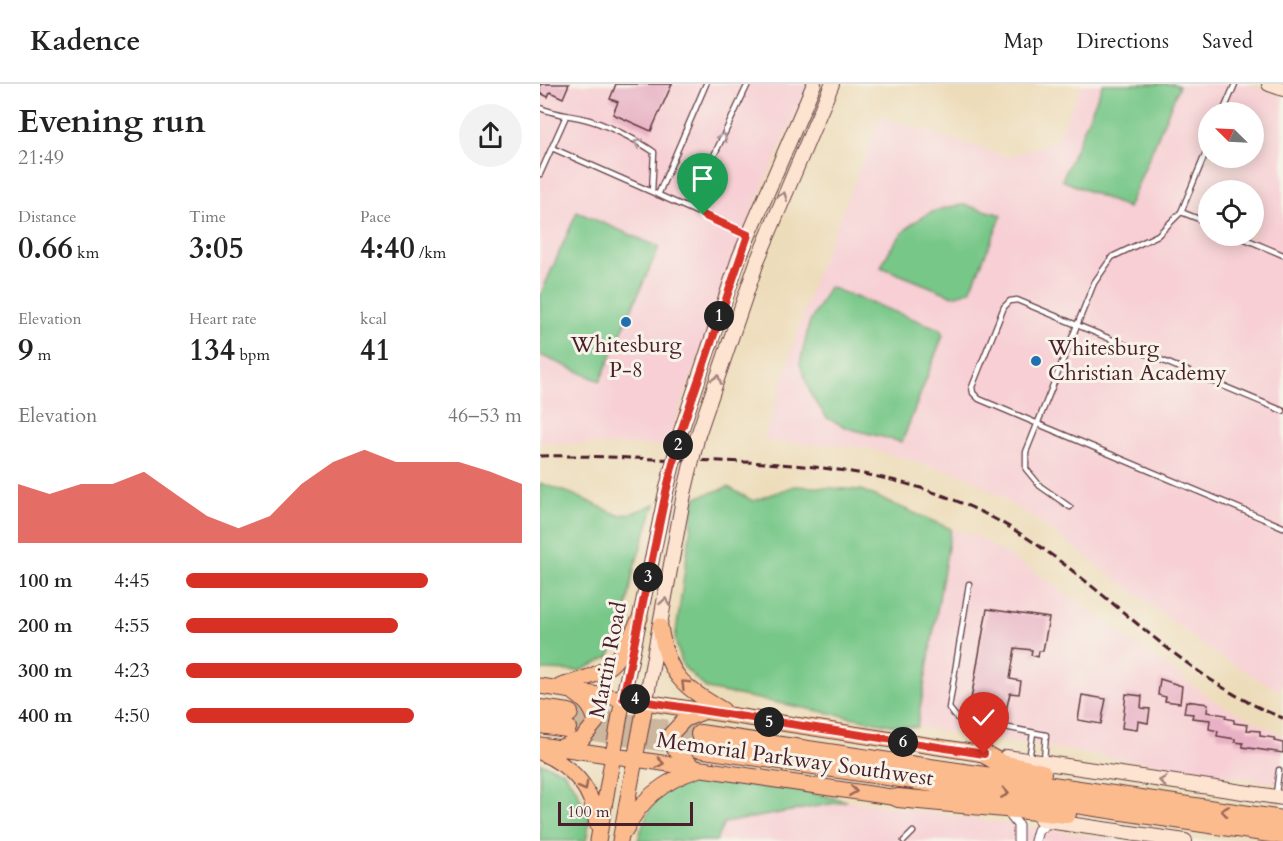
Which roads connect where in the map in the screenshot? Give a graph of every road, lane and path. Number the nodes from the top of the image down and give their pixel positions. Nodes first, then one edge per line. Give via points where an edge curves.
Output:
1 (706, 84) edge
2 (748, 84) edge
3 (814, 84) edge
4 (832, 84) edge
5 (1235, 84) edge
6 (1269, 84) edge
7 (1283, 89) edge
8 (1227, 102) edge
9 (540, 108) edge
10 (566, 116) junction
11 (552, 148) junction
12 (1199, 168) edge
13 (540, 174) edge
14 (652, 192) junction
15 (658, 195) junction
16 (689, 208) junction
17 (1181, 212) junction
18 (1198, 219) edge
19 (748, 235) junction
20 (1262, 246) edge
21 (1283, 255) edge
22 (1076, 325) junction
23 (1283, 411) edge
24 (1037, 423) junction
25 (1070, 507) dead end
26 (1283, 527) edge
27 (969, 584) dead end
28 (640, 618) junction
29 (660, 626) junction
30 (547, 687) edge
31 (571, 691) junction
32 (623, 698) junction
33 (646, 700) junction
34 (540, 709) edge
35 (705, 711) junction
36 (734, 716) junction
37 (540, 724) edge
38 (1033, 733) junction
39 (699, 741) tunnel mouth
40 (540, 745) edge
41 (558, 748) junction
42 (540, 752) edge
43 (984, 754) junction
44 (612, 756) junction
45 (635, 760) junction
46 (1028, 760) junction
47 (1044, 763) junction
48 (698, 768) junction
49 (1279, 770) dead end
50 (1279, 797) edge
51 (898, 798) junction
52 (1162, 809) junction
53 (1011, 816) junction
54 (1283, 820) edge
55 (1051, 821) junction
56 (913, 832) dead end
57 (1283, 835) edge
58 (598, 841) edge
59 (621, 841) edge
60 (904, 841) edge
61 (1018, 841) edge
62 (1035, 841) edge
63 (1182, 841) edge

1 - 15 lane
16 -> 2 lane
3 - 19 main road, Martin Road
29 -> 4 main road, Martin Road, bridge via 698,435 758,259
5 - 8 lane
6 - 7 main road
9 - 10 lane
10 - 11 lane
14 -> 10 lane via 654,152 584,118
11 - 13 lane
11 - 14 lane
12 - 17 lane
14 - 15 lane
15 - 16 lane
16 - 19 lane
17 - 18 lane
17 - 22 lane via 1158,236 1112,257 1094,283
19 - 28 main road, Martin Road, bridge via 681,431
20 - 21 lane
22 - 23 lane
22 - 24 lane
22 - 24 lane via 1017,300 1010,301 1004,307 972,387 979,399
24 - 25 lane via 1026,452 1026,469 1040,486
24 - 26 lane
27 - 38 lane via 949,708 957,718
28 - 30 main road via 608,670 592,679
28 - 32 main road, Martin Road
29 - 33 main road, Martin Road
36 -> 29 main road via 687,687 671,668
30 - 31 main road, Memorial Parkway Southwest
31 - 32 main road, Memorial Parkway Southwest
31 - 41 main road via 586,701 596,722 582,739
32 - 33 main road, Memorial Parkway Southwest
32 - 44 main road, Martin Road
33 - 35 main road, Memorial Parkway Southwest
33 - 45 main road, Martin Road
34 - 37 highway via 568,721
35 - 36 main road, Memorial Parkway Southwest
35 - 48 main road via 685,719 671,734 674,748
36 - 43 main road, Memorial Parkway Southwest
38 - 46 lane
38 - 47 lane via 1046,735
39 - 52 highway, Memorial Parkway Southwest
40 - 41 main road, Memorial Parkway Southwest
41 - 44 main road, Memorial Parkway Southwest
42 -> 58 main road via 576,774 595,811
43 - 46 main road, Memorial Parkway Southwest
43 - 52 highway via 1002,764 1140,791
44 - 45 main road, Memorial Parkway Southwest
44 - 58 main road, Martin Road
45 -> 48 main road, Memorial Parkway Southwest
45 - 59 main road, Martin Road
46 - 47 main road, Memorial Parkway Southwest
50 -> 47 main road, Memorial Parkway Southwest
48 -> 51 main road, Memorial Parkway Southwest
48 - 59 main road via 657,790 630,821
49 - 50 lane
51 - 52 highway via 1135,820
51 - 53 main road, Memorial Parkway Southwest
54 -> 52 highway, Memorial Parkway Southwest
52 - 57 highway, Memorial Parkway Southwest
53 - 55 main road, Memorial Parkway Southwest
53 - 61 street via 1018,825
55 - 62 street via 1038,830
55 - 63 main road, Memorial Parkway Southwest
56 - 60 lane

